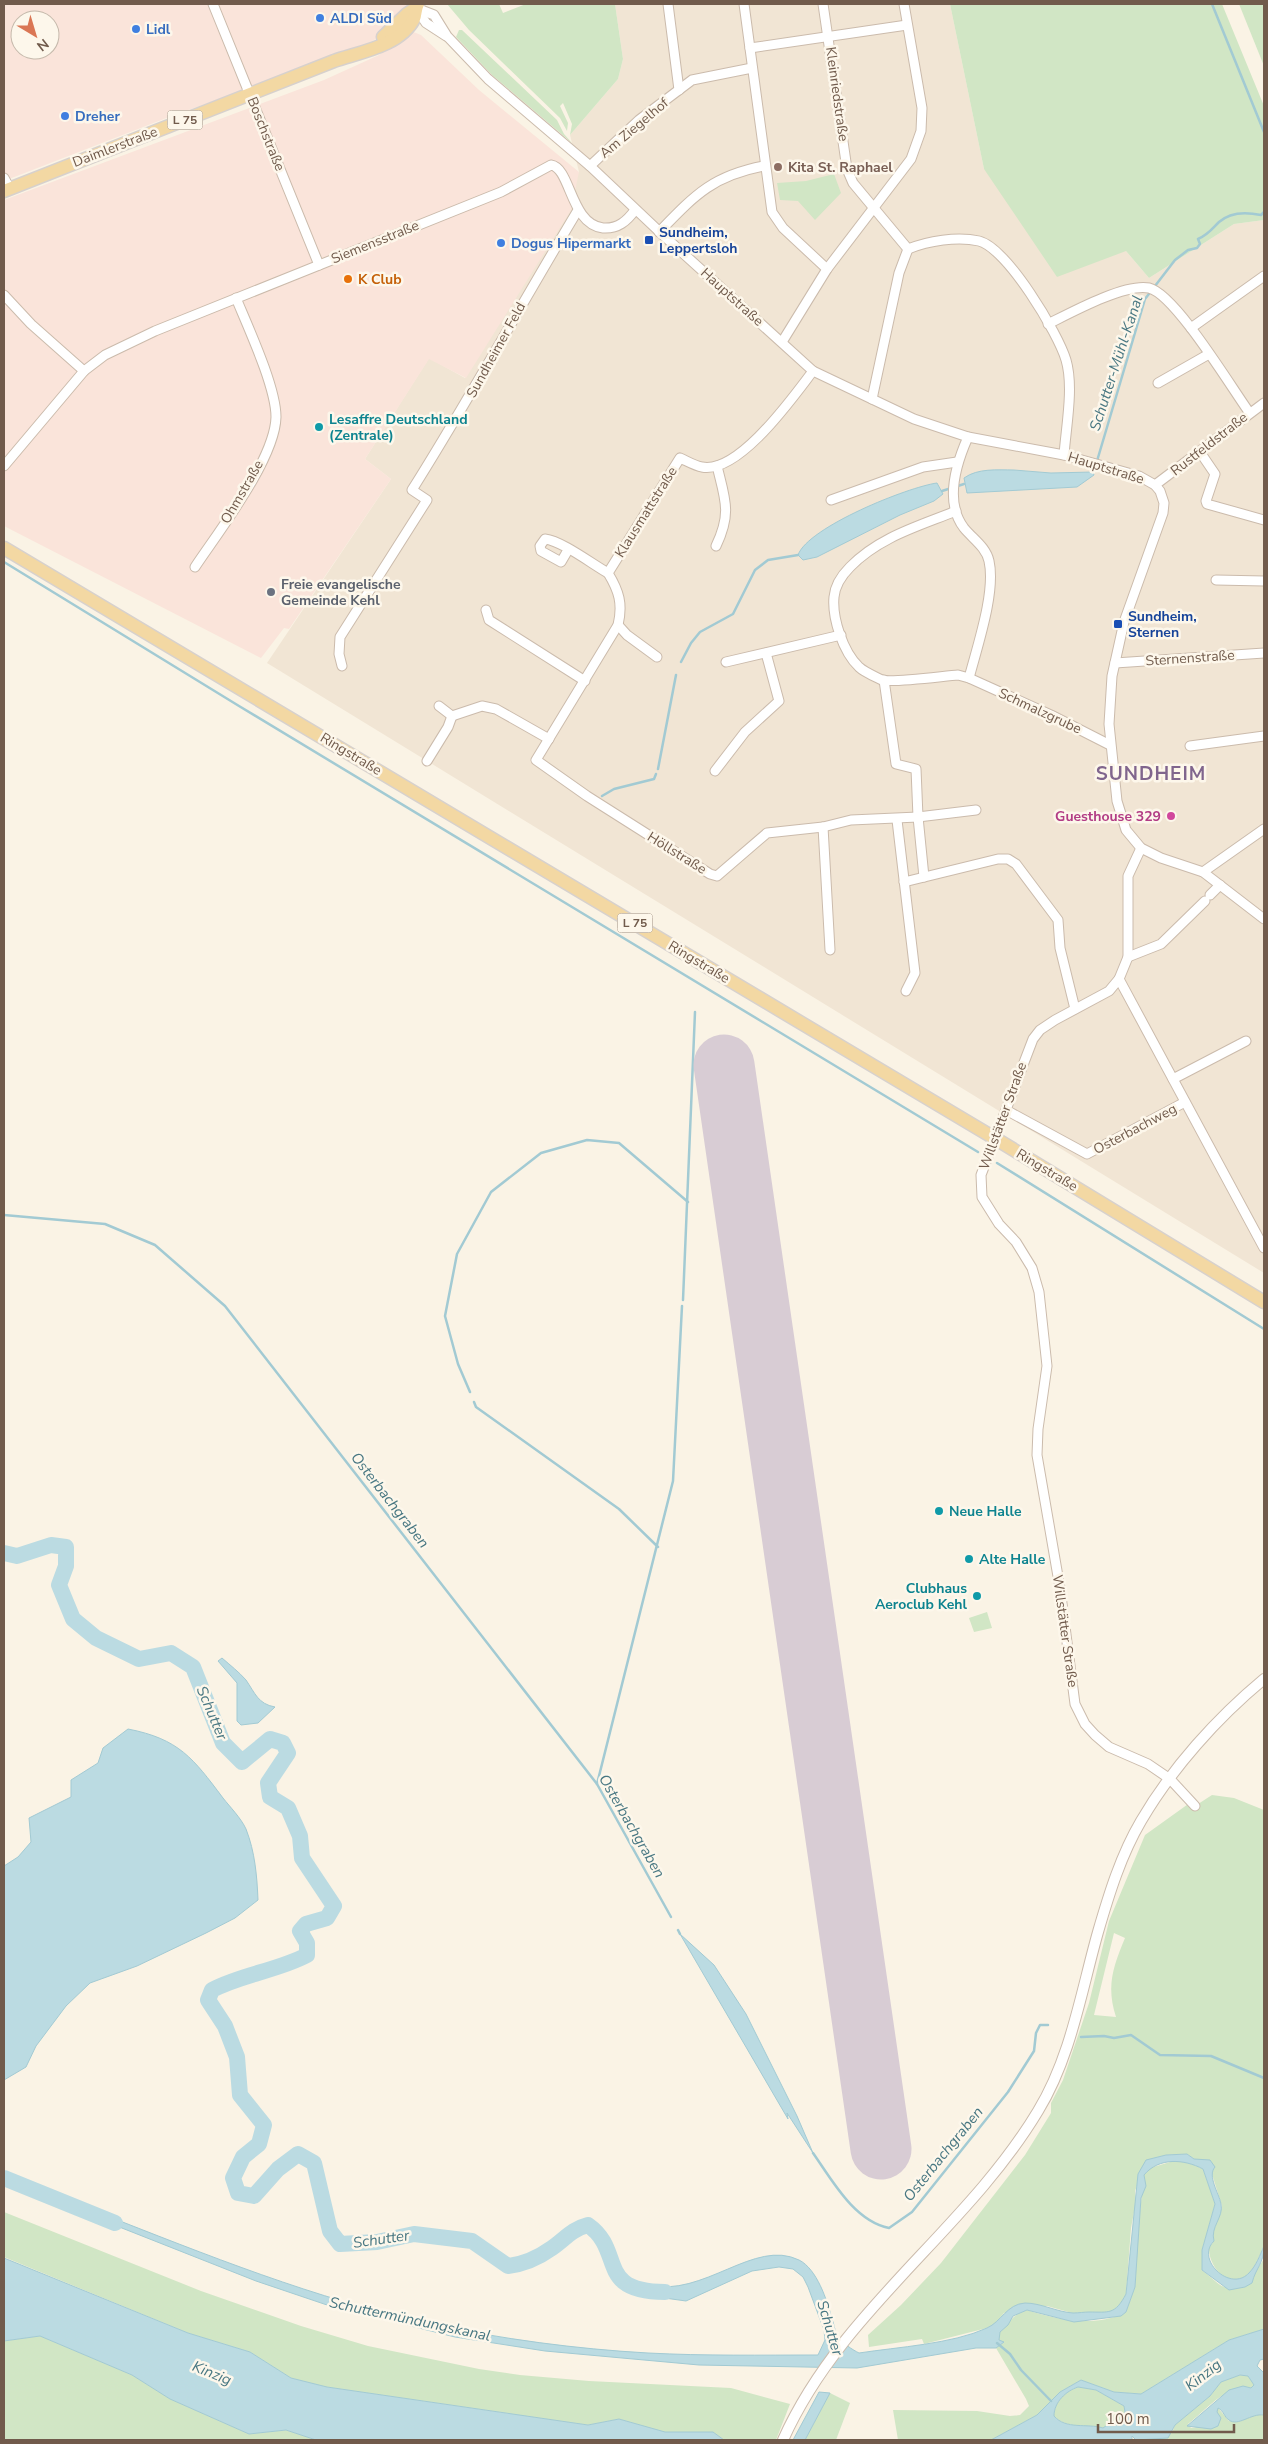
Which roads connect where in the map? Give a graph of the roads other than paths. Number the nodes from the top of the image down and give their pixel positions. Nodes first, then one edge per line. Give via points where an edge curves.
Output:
1 (214, 4) edge
2 (668, 4) edge
3 (744, 4) edge
4 (823, 4) edge
5 (904, 4) edge
6 (417, 6) edge
7 (907, 25) junction
8 (829, 37) junction
9 (750, 48) junction
10 (752, 68) junction
11 (679, 90) junction
12 (250, 95) junction
13 (590, 166) junction
14 (764, 166) junction
15 (6, 186) edge
16 (873, 208) junction
17 (578, 210) junction
18 (635, 210) junction
19 (659, 232) junction
20 (908, 249) junction
21 (318, 265) junction
22 (827, 269) junction
23 (1264, 276) edge
24 (4, 295) edge
25 (236, 298) junction
26 (1048, 324) junction
27 (1191, 328) junction
28 (782, 342) junction
29 (1209, 354) junction
30 (84, 371) junction
31 (813, 371) junction
32 (1158, 383) dead end
33 (872, 399) junction
34 (1264, 403) edge
35 (1249, 412) junction
36 (968, 437) junction
37 (1200, 452) junction
38 (1064, 455) junction
39 (957, 462) junction
40 (4, 466) edge
41 (717, 466) junction
42 (1155, 485) junction
43 (830, 500) dead end
44 (956, 511) junction
45 (1264, 520) edge
46 (716, 546) dead end
47 (4, 548) edge
48 (568, 550) dead end
49 (195, 566) dead end
50 (608, 573) junction
51 (1216, 580) dead end
52 (1264, 580) edge
53 (486, 610) dead end
54 (618, 625) junction
55 (841, 635) junction
56 (766, 653) junction
57 (1264, 653) edge
58 (657, 656) dead end
59 (726, 662) dead end
60 (1115, 663) junction
61 (342, 666) dead end
62 (969, 678) junction
63 (884, 680) junction
64 (585, 681) junction
65 (439, 706) dead end
66 (452, 716) junction
67 (1264, 736) edge
68 (548, 739) junction
69 (1110, 745) junction
70 (1190, 746) dead end
71 (536, 760) joint
72 (427, 761) dead end
73 (715, 771) dead end
74 (976, 810) dead end
75 (918, 817) junction
76 (897, 820) junction
77 (823, 827) junction
78 (1264, 829) edge
79 (1141, 848) junction
80 (1203, 872) junction
81 (924, 877) junction
82 (904, 882) junction
83 (1220, 885) junction
84 (1264, 919) edge
85 (830, 950) dead end
86 (1128, 957) junction
87 (1119, 979) junction
88 (906, 991) dead end
89 (1075, 1009) junction
90 (1246, 1041) dead end
91 (1173, 1079) junction
92 (1185, 1102) junction
93 (1006, 1110) junction
94 (996, 1139) junction
95 (1264, 1248) edge
96 (1264, 1302) edge
97 (1264, 1679) edge
98 (1170, 1779) junction
99 (1195, 1806) dead end
100 (784, 2440) edge

1 - 12 street, Boschstraße
2 - 11 street, Am Ziegelhof
3 - 9 street
4 - 8 street, Kleinriedstraße
5 - 7 street
6 - 12 main road, Daimlerstraße / L 75 via 367,49
6 - 13 street, Hauptstraße via 434,14 447,36 488,79
7 - 8 street
7 - 16 street via 922,108 921,131 911,159
8 - 9 street, Kleinriedstraße
8 - 16 street, Kleinriedstraße via 847,169 853,183
9 - 10 street
10 - 11 street, Am Ziegelhof via 692,80
10 - 14 street
11 - 13 street, Am Ziegelhof via 639,120
12 - 15 main road, Daimlerstraße / L 75
12 - 21 street, Boschstraße
13 - 18 street, Hauptstraße
14 - 19 street via 725,177 693,196
14 - 22 street via 772,212 782,228
16 - 20 street, Kleinriedstraße
16 - 22 street
17 - 18 street, Siemensstraße via 592,225 611,228 620,225
17 - 21 street, Siemensstraße via 560,170 551,164 501,192
17 - 61 street, Sundheimer Feld via 471,396 412,490 427,500 340,637
18 - 19 street, Hauptstraße
19 - 28 street, Hauptstraße
20 - 26 street via 937,240 980,241 1011,266
20 - 33 street via 899,273
21 - 25 street, Siemensstraße
22 - 28 street
23 - 27 street
24 - 30 street
25 - 30 street, Siemensstraße via 124,344
25 - 49 street, Ohmstraße via 260,356 276,417 258,469
26 - 27 street via 1106,298 1147,288 1160,292
26 - 38 street via 1066,360 1069,378
27 - 29 street
28 - 31 street, Hauptstraße
29 - 32 street
29 - 35 street
30 - 40 street, Siemensstraße
31 - 33 street, Hauptstraße
31 - 41 street via 748,447
33 - 36 street, Hauptstraße via 914,419
34 - 35 street, Rustfeldstraße
35 - 37 street, Rustfeldstraße
36 - 38 street, Hauptstraße
36 - 39 street
37 - 42 street, Rustfeldstraße
37 - 45 street via 1215,474 1207,504
38 - 42 street, Hauptstraße via 1139,476
39 - 43 street via 923,467
39 - 44 street
41 - 46 street via 727,506 726,526
41 - 50 street, Klausmattstraße via 702,467 680,458
42 - 60 street, Hauptstraße via 1163,499 1163,514 1128,610
44 - 55 street via 892,537 849,568 834,596
44 - 62 street via 966,530 985,551 990,566 987,613
47 - 94 main road, Ringstraße / L 75
48 - 50 street, Klausmattstraße
50 - 54 street, Klausmattstraße via 620,598
51 - 52 street
53 - 64 street via 489,620
54 - 58 street
54 - 64 street, Klausmattstraße
55 - 56 street
55 - 63 street via 851,658 860,668
56 - 59 street
56 - 73 street via 779,701 745,732
57 - 60 street, Sternenstraße
60 - 69 street, Hauptstraße via 1110,692
62 - 63 street, Schmalzgrube via 958,675
62 - 69 street, Schmalzgrube via 1051,714
63 - 75 street via 896,764 916,769
64 - 68 street, Klausmattstraße
65 - 66 street
66 - 68 street via 482,706 496,709
66 - 72 street
67 - 70 street
68 - 71 street, Klausmattstraße
69 - 79 street, Hauptstraße via 1121,818
71 - 77 street, Höllstraße via 587,796 717,876 767,832
74 - 75 street, Höllstraße
75 - 76 street, Höllstraße
75 - 81 street
76 - 77 street, Höllstraße via 850,820
76 - 82 street
77 - 85 street
78 - 80 street
79 - 80 street, Hauptstraße
79 - 86 street, Willstätter Straße via 1128,876
80 - 83 street, Hauptstraße
81 - 82 street
81 - 89 street via 998,859 1008,859 1016,864 1058,920 1060,948
82 - 88 street via 915,973
83 - 84 street, Hauptstraße
83 - 86 street via 1161,944
86 - 87 street, Willstätter Straße
87 - 89 street, Willstätter Straße via 1109,991
87 - 91 street
89 - 93 street, Willstätter Straße via 1040,1030 1033,1039
90 - 91 street
91 - 92 street
92 - 93 street, Osterbachweg via 1087,1154
92 - 95 street
93 - 94 street, Willstätter Straße
94 - 96 main road, Ringstraße / L 75
94 - 98 street, Willstätter Straße via 981,1175 982,1197 1032,1268 1039,1292 1047,1366 1037,1455 1076,1704 1085,1724 1109,1747 1148,1764
97 - 98 street via 1242,1698
98 - 99 street, Willstätter Straße
98 - 100 street via 1141,1822 1114,1878 1061,2063 1040,2108 1016,2146 983,2188 864,2316 816,2380

